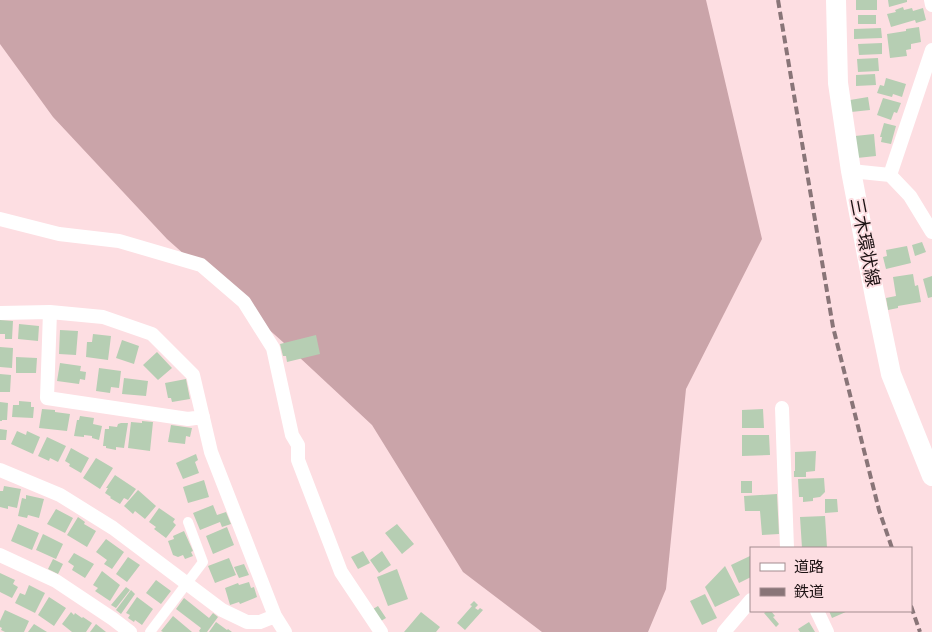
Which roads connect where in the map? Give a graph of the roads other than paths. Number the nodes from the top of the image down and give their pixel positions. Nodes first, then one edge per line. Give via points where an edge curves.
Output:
1 (836, 0) edge
2 (931, 0) edge
3 (932, 5) edge
4 (932, 50) edge
5 (851, 171) junction
6 (890, 175) junction
7 (0, 219) edge
8 (932, 232) edge
9 (50, 312) junction
10 (0, 313) edge
11 (782, 408) dead end
12 (203, 418) junction
13 (0, 470) edge
14 (932, 476) edge
15 (188, 522) dead end
16 (787, 547) edge
17 (0, 555) edge
18 (186, 584) junction
19 (750, 601) edge
20 (817, 612) edge
21 (275, 616) junction
22 (130, 632) edge
23 (150, 632) edge
24 (285, 632) edge
25 (380, 632) edge
26 (724, 632) edge
27 (827, 632) edge

1 - 5 main road, 三木環状線 via 838,83
2 - 3 street
4 - 6 street
5 - 6 street
5 - 14 main road, 三木環状線 via 891,374
6 - 8 street via 910,196
7 - 25 street via 60,234 119,241 201,265 244,302 273,348 292,435 298,445 298,460 341,572
9 - 10 street
9 - 12 street via 103,317 152,334 193,375
9 - 12 street via 48,398 188,419
11 - 16 street
12 - 21 street via 211,452
13 - 18 street via 60,496 113,528
15 - 18 street via 203,562
17 - 22 street via 56,581
18 - 21 street via 222,610 247,622 260,622
18 - 23 street
19 - 26 street
20 - 27 street
21 - 24 street

